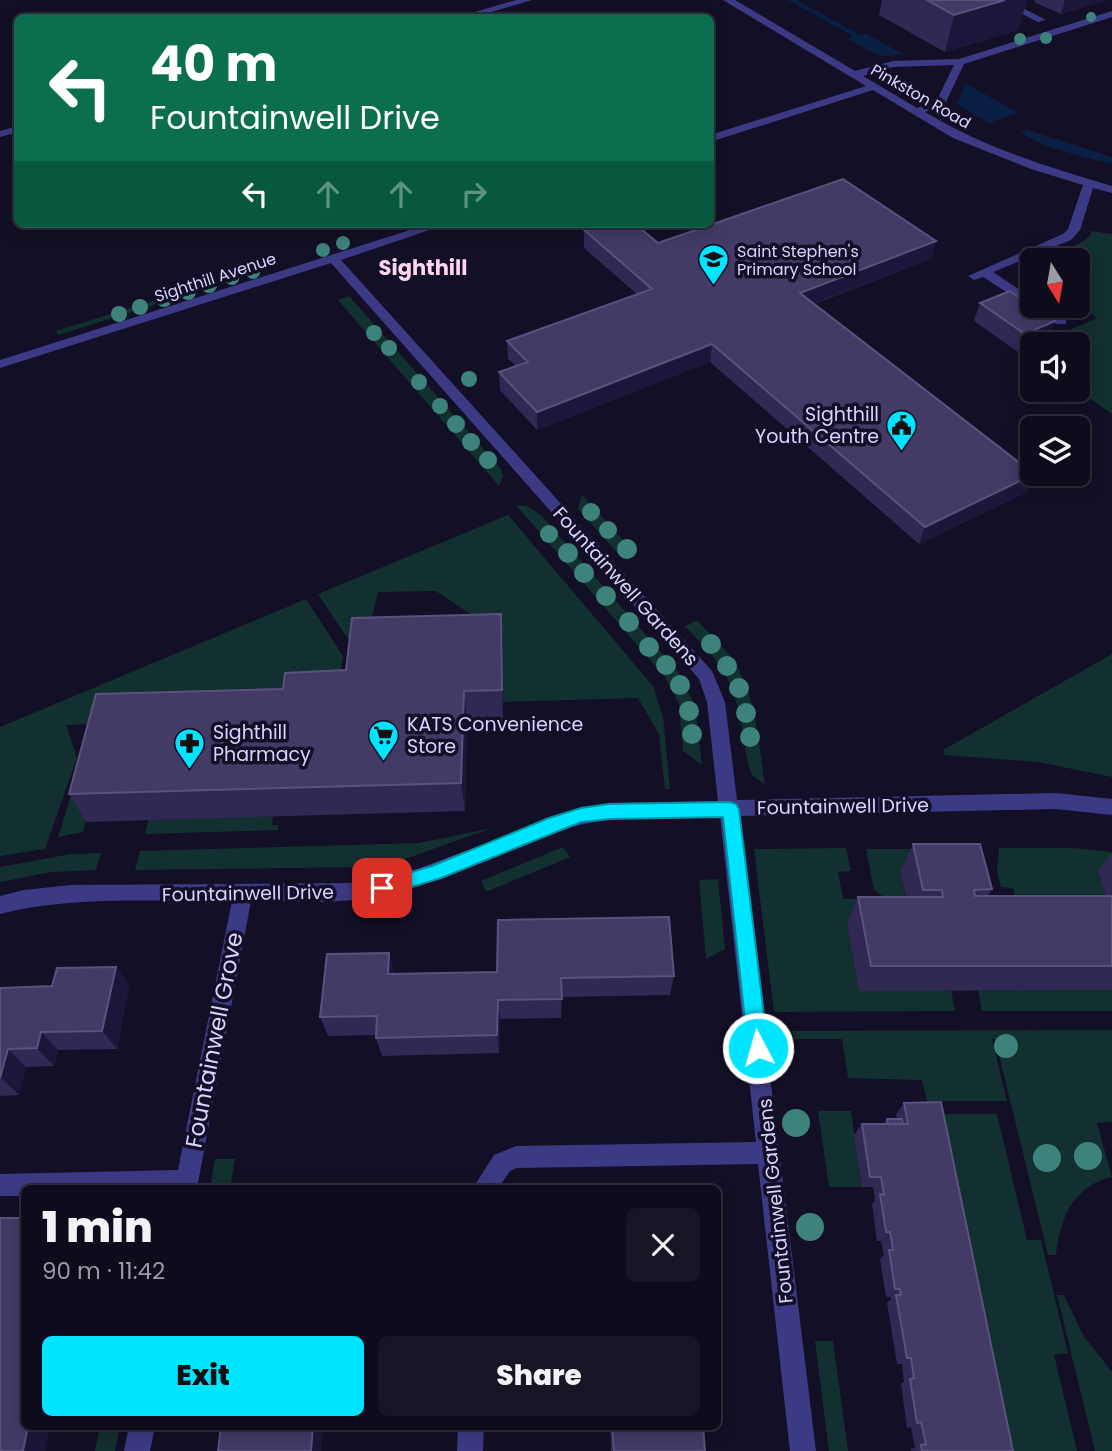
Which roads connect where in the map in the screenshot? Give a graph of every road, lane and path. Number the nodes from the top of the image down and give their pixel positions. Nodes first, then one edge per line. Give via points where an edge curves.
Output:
1 (527, 0) edge
2 (728, 0) edge
3 (1000, 0) edge
4 (473, 14) edge
5 (1112, 14) edge
6 (1041, 20) dead end
7 (960, 62) junction
8 (854, 75) junction
9 (873, 87) junction
10 (916, 112) junction
11 (714, 138) edge
12 (1089, 184) junction
13 (1112, 190) edge
14 (428, 228) edge
15 (1041, 248) edge
16 (1020, 257) edge
17 (333, 258) junction
18 (1020, 296) edge
19 (1055, 318) edge
20 (1060, 321) dead end
21 (0, 364) edge
22 (1112, 807) edge
23 (730, 809) junction
24 (243, 893) junction
25 (0, 905) edge
26 (770, 1153) junction
27 (0, 1185) edge
28 (187, 1185) edge
29 (486, 1185) edge
30 (141, 1430) edge
31 (471, 1430) edge
32 (137, 1451) edge
33 (470, 1451) edge
34 (803, 1451) edge

1 - 4 street
2 - 8 street, Pinkston Road
3 - 6 street
5 - 7 street
7 - 8 street via 893,65
7 - 10 street via 941,102
8 - 9 street, Pinkston Road
9 - 10 street, Pinkston Road
9 - 11 street
10 - 12 street, Pinkston Road via 983,147
12 - 13 street, Pinkston Road
12 - 15 street via 1074,230
14 - 17 street, Sighthill Avenue
16 - 18 street via 979,274
17 - 21 street, Sighthill Avenue
17 - 23 street, Fountainwell Gardens via 705,676 721,726
19 - 20 street
22 - 23 street, Fountainwell Drive via 1056,801
23 - 24 street, Fountainwell Drive via 581,815 435,873 382,888
23 - 26 street, Fountainwell Gardens
24 - 25 street, Fountainwell Drive via 71,894
24 - 28 street, Fountainwell Grove
26 - 29 street via 516,1157 502,1163
26 - 34 street, Fountainwell Gardens
27 - 28 street
30 - 32 street
31 - 33 street

